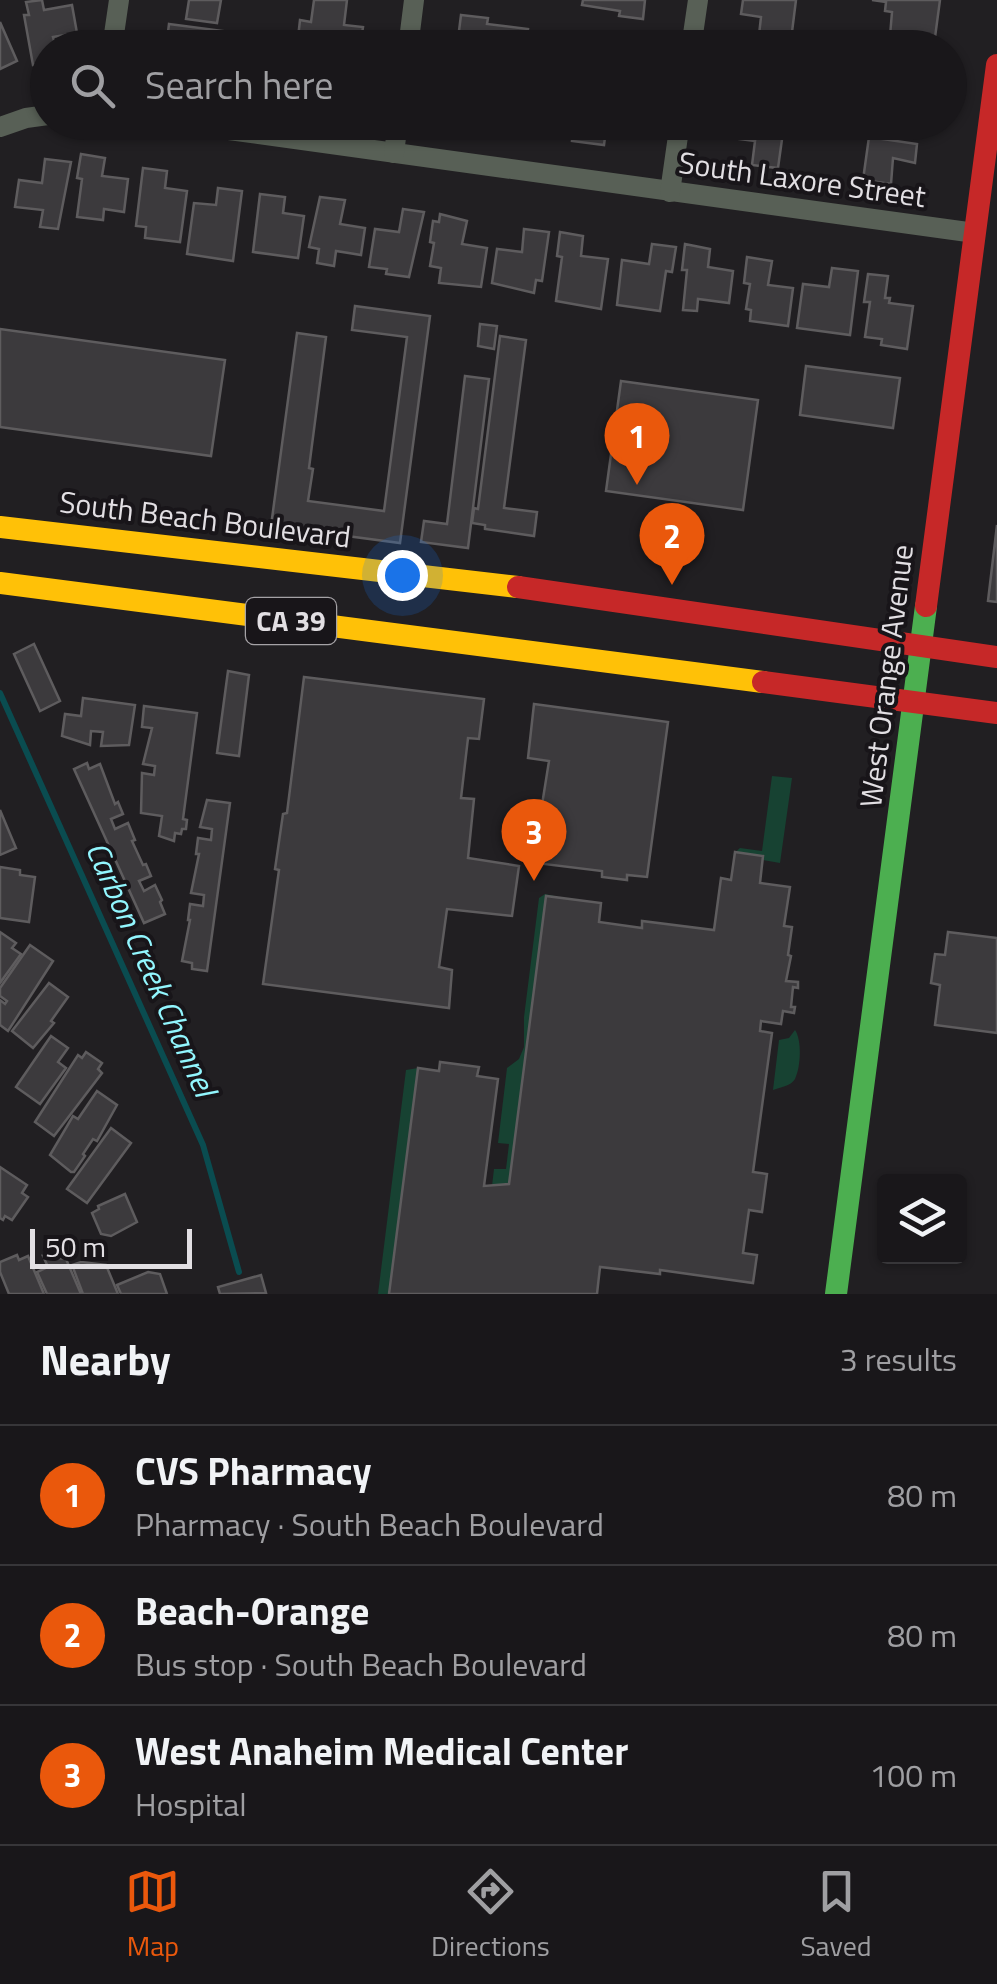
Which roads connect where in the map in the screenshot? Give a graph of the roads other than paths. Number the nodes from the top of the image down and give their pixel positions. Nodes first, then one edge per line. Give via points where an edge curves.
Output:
1 (118, 0) edge
2 (414, 0) edge
3 (698, 0) edge
4 (114, 30) edge
5 (410, 30) edge
6 (694, 30) edge
7 (997, 65) edge
8 (30, 117) edge
9 (0, 127) edge
10 (304, 140) edge
11 (396, 140) edge
12 (677, 140) edge
13 (394, 152) junction
14 (670, 192) junction
15 (976, 233) junction
16 (0, 526) edge
17 (0, 583) edge
18 (921, 646) junction
19 (997, 657) edge
20 (914, 702) junction
21 (997, 713) edge
22 (836, 1294) edge

1 - 4 street
2 - 5 street
3 - 6 street
7 - 15 main road, West Orange Avenue
8 - 9 street
10 - 13 street, South Laxore Street
11 - 13 street
12 - 14 street
13 - 14 street, South Laxore Street
14 - 15 street, South Laxore Street
15 - 18 main road, West Orange Avenue
16 - 18 main road, South Beach Boulevard / CA 39 via 504,586
17 - 20 main road, CA 39
18 - 19 main road, South Beach Boulevard / CA 39
18 - 20 main road, West Orange Avenue
20 - 21 main road, CA 39
20 - 22 main road, West Orange Avenue

